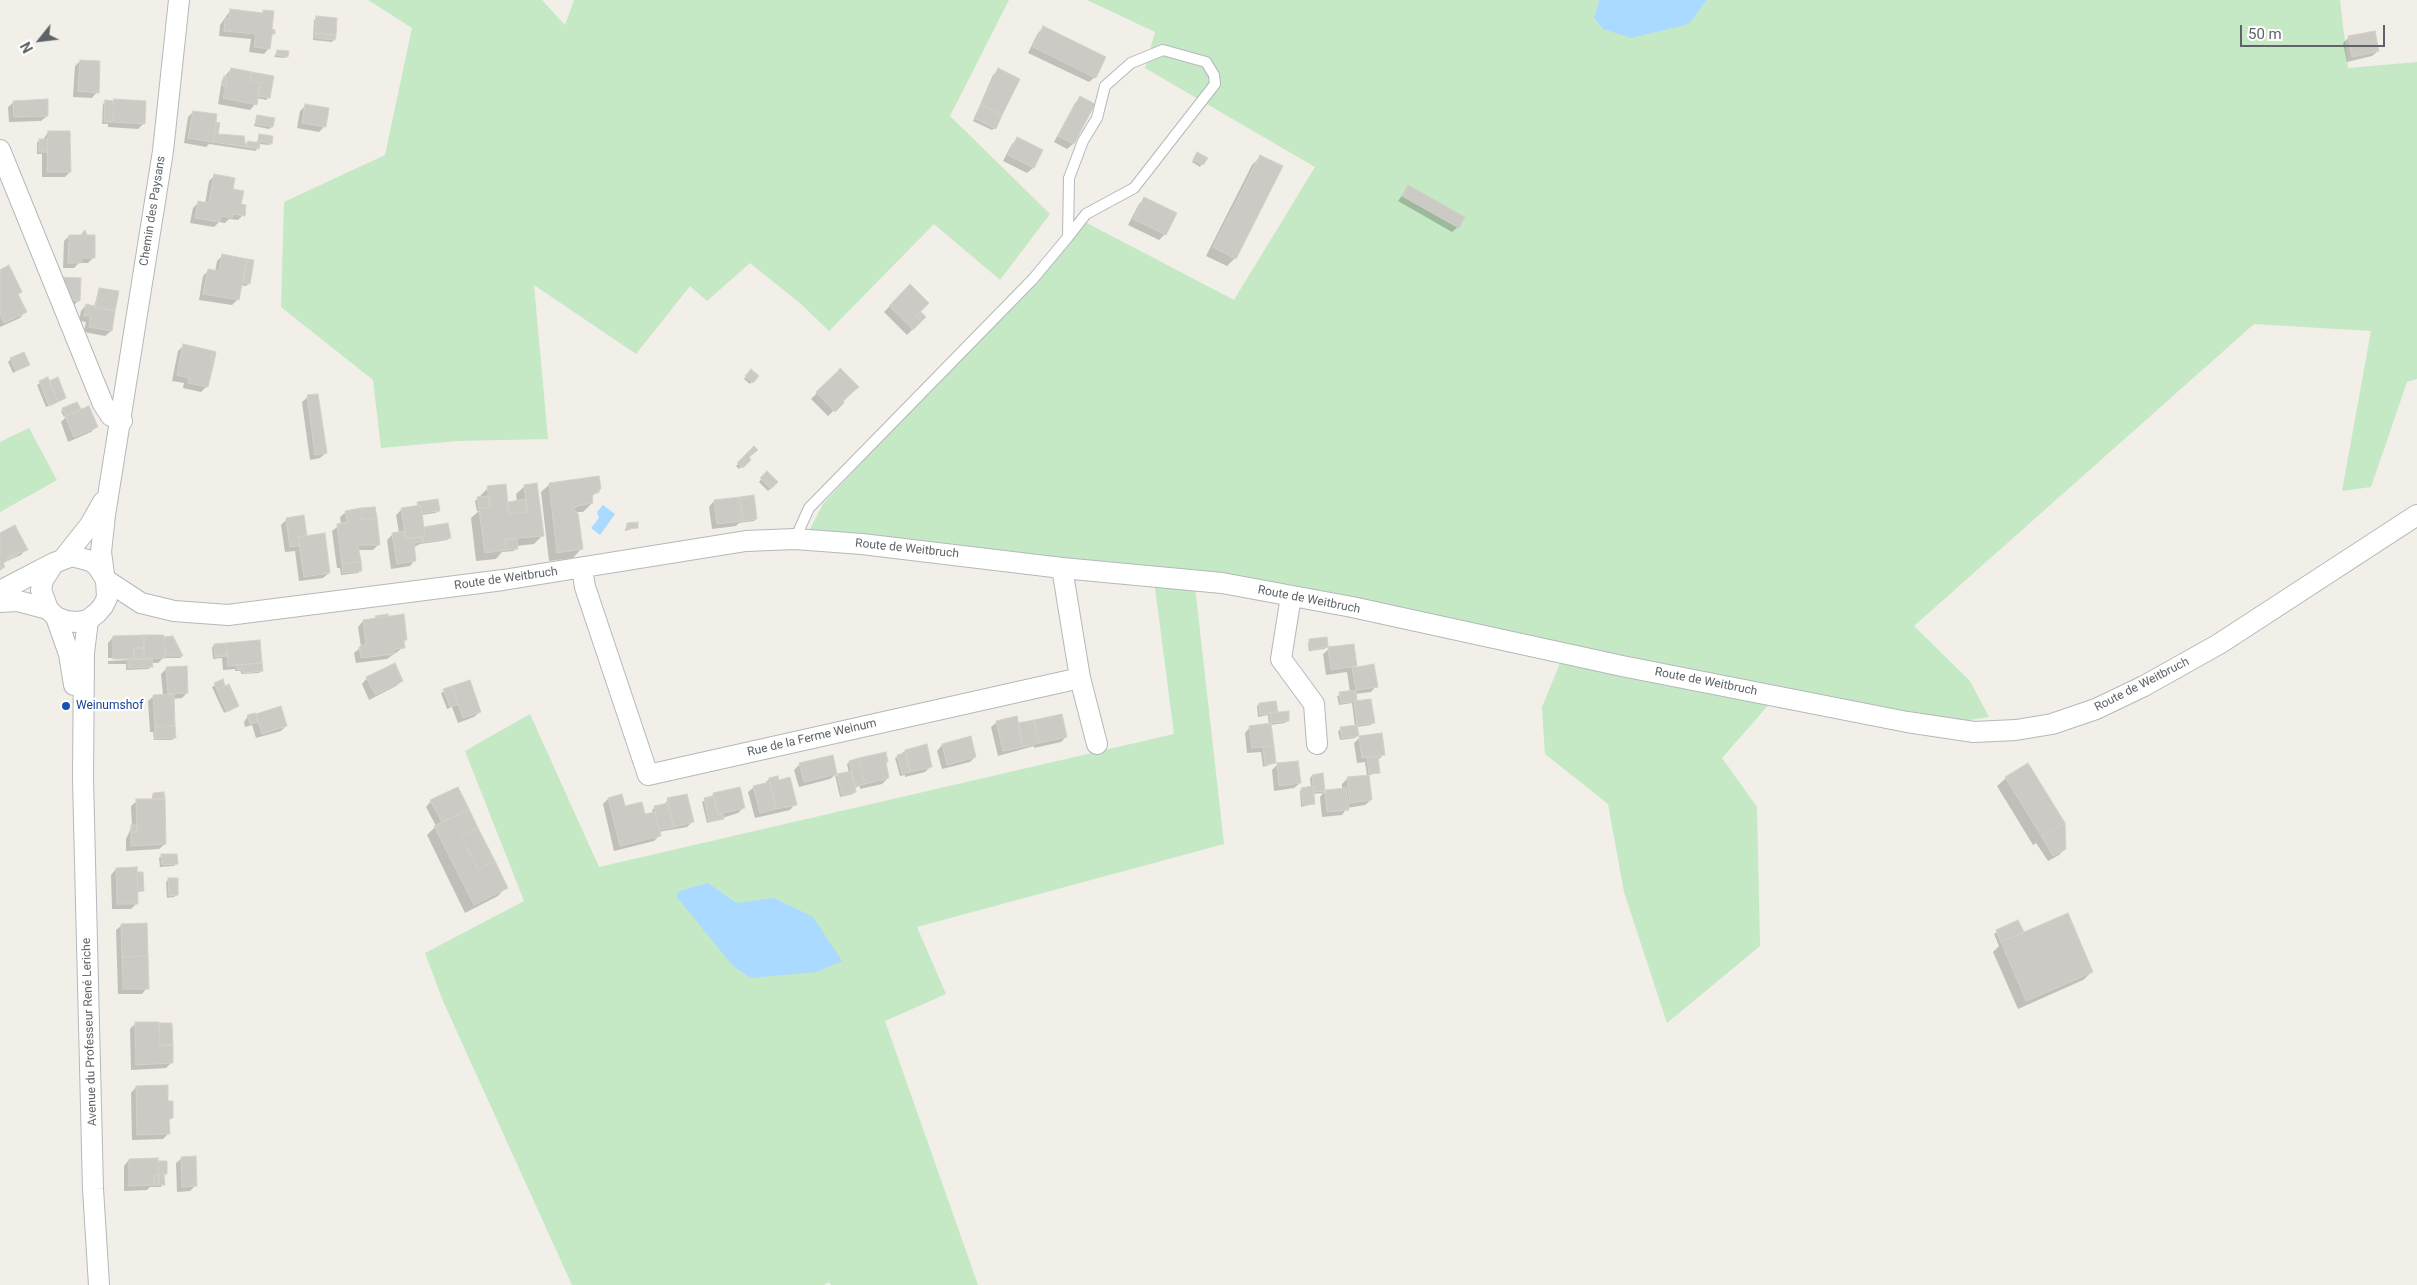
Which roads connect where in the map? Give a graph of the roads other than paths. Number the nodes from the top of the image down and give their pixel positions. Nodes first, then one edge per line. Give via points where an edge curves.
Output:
1 (179, 0) edge
2 (0, 150) edge
3 (1068, 236) junction
4 (122, 420) junction
5 (109, 492) junction
6 (2417, 515) edge
7 (795, 539) junction
8 (58, 561) junction
9 (582, 568) junction
10 (1062, 568) junction
11 (105, 577) junction
12 (0, 591) edge
13 (1291, 596) junction
14 (0, 602) edge
15 (141, 603) junction
16 (52, 613) junction
17 (93, 617) junction
18 (1080, 678) junction
19 (1096, 744) dead end
20 (1317, 744) dead end
21 (83, 779) junction
22 (99, 1285) edge

1 - 4 street, Chemin des Paysans via 163,151
2 - 4 street via 103,404 111,416
3 - 3 lane via 1069,178 1083,141 1098,118 1105,86 1131,64 1163,50 1206,62 1216,84 1134,188 1086,214
3 - 7 lane via 1033,279 809,508
4 - 5 street, Chemin des Paysans
5 - 8 street, Chemin des Paysans via 90,525
5 - 11 street, Chemin des Paysans via 101,552
6 - 13 street, Route de Weitbruch via 2219,644 2144,686 2096,709 2052,724 2016,730 1974,732 1907,722
7 - 9 street, Route de Weitbruch via 746,541
7 - 10 street, Route de Weitbruch
8 - 11 street, Route de Weitbruch via 82,557 91,561
8 - 12 street, Route de Weitbruch
8 - 16 street via 47,571 42,585 43,600
9 - 15 street, Route de Weitbruch via 228,615 174,611
9 - 18 street, Rue de la Ferme Weinum via 585,587 648,775
10 - 13 street, Route de Weitbruch via 1222,583
10 - 18 street
11 - 15 street, Route de Weitbruch
11 - 17 street via 107,598
13 - 20 street via 1281,659 1314,704
14 - 16 street, Route de Weitbruch via 18,601
15 - 17 street, Route de Weitbruch via 108,609
16 - 17 street, Route de Weitbruch via 66,621 77,622
16 - 21 street, Avenue du Professeur René Leriche via 69,654
17 - 21 street, Avenue du Professeur René Leriche via 84,653
18 - 19 street
21 - 22 street, Avenue du Professeur René Leriche

